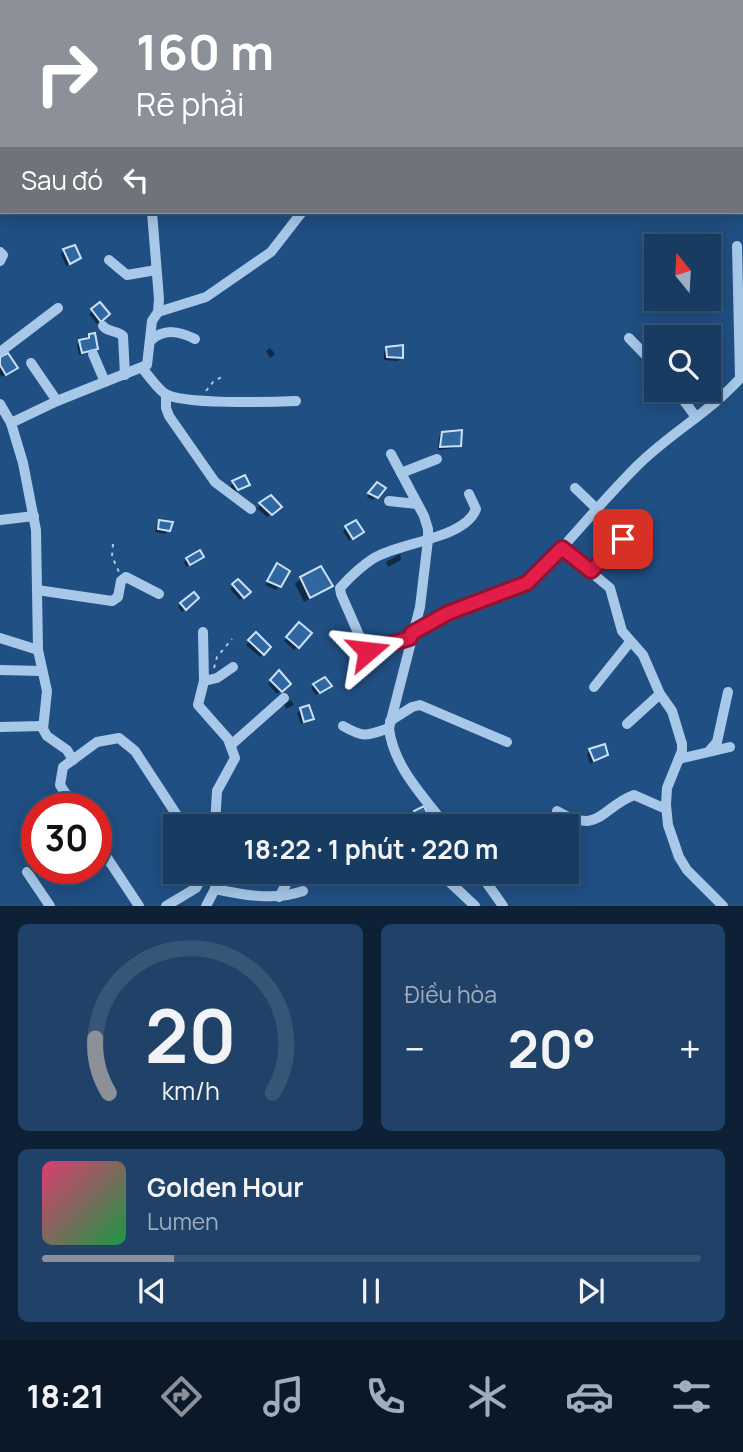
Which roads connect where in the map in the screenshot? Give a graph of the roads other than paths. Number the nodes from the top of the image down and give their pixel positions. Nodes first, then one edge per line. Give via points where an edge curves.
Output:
1 (152, 214) edge
2 (300, 214) edge
3 (737, 246) dead end
4 (0, 252) edge
5 (108, 260) dead end
6 (0, 261) edge
7 (156, 270) junction
8 (58, 308) dead end
9 (158, 312) junction
10 (103, 326) dead end
11 (195, 338) dead end
12 (629, 338) dead end
13 (150, 341) junction
14 (0, 352) edge
15 (93, 354) dead end
16 (644, 354) edge
17 (31, 363) dead end
18 (142, 368) junction
19 (125, 375) junction
20 (742, 377) edge
21 (105, 382) junction
22 (166, 395) junction
23 (57, 401) junction
24 (296, 401) dead end
25 (685, 402) edge
26 (0, 404) edge
27 (696, 417) junction
28 (11, 423) junction
29 (391, 454) dead end
30 (437, 459) dead end
31 (401, 473) junction
32 (575, 488) dead end
33 (469, 494) dead end
34 (389, 501) dead end
35 (417, 504) junction
36 (251, 509) dead end
37 (597, 509) junction
38 (33, 516) junction
39 (0, 520) edge
40 (630, 536) dead end
41 (428, 540) junction
42 (562, 548) junction
43 (591, 571) junction
44 (37, 590) junction
45 (159, 594) dead end
46 (203, 632) dead end
47 (411, 635) junction
48 (0, 638) edge
49 (630, 642) junction
50 (38, 650) junction
51 (233, 667) dead end
52 (0, 670) edge
53 (42, 671) junction
54 (208, 680) junction
55 (594, 687) dead end
56 (727, 692) dead end
57 (660, 694) junction
58 (284, 698) dead end
59 (390, 724) junction
60 (627, 724) dead end
61 (43, 726) junction
62 (343, 726) dead end
63 (0, 727) edge
64 (507, 742) dead end
65 (231, 745) junction
66 (730, 747) dead end
67 (710, 750) junction
68 (679, 759) junction
69 (73, 760) junction
70 (65, 793) edge
71 (666, 809) junction
72 (557, 811) dead end
73 (176, 814) edge
74 (216, 814) edge
75 (437, 814) edge
76 (112, 865) edge
77 (35, 884) edge
78 (198, 884) edge
79 (215, 884) edge
80 (286, 884) edge
81 (452, 884) edge
82 (487, 884) edge
83 (215, 889) junction
84 (303, 891) dead end
85 (279, 897) junction
86 (50, 906) edge
87 (139, 906) edge
88 (166, 906) edge
89 (206, 906) edge
90 (475, 906) edge
91 (503, 906) edge
92 (723, 906) edge

1 - 7 street
2 - 9 street via 271,252 206,297
3 - 20 street
4 - 6 street
5 - 7 street via 127,275
7 - 9 street
8 - 14 street
9 - 13 street
10 - 19 street via 122,336
11 - 13 street via 172,331
12 - 16 street
13 - 18 street via 147,365
15 - 21 street
17 - 23 street
18 - 19 street
18 - 22 street
19 - 21 street
20 - 27 street
21 - 23 street
22 - 24 street via 198,400
22 - 36 street via 169,416 215,482
23 - 28 street
25 - 27 street
26 - 28 street
27 - 37 street via 637,466
28 - 38 street
29 - 31 street
30 - 31 street
31 - 35 street
32 - 37 street
33 - 41 street via 476,509 470,519
34 - 35 street
35 - 41 street
37 - 42 street
38 - 39 street
38 - 44 street
40 - 43 street
41 - 47 street via 420,607
41 - 47 street via 373,559 340,588 366,651
42 - 43 street
42 - 47 street via 527,583 448,613
43 - 49 street via 610,588 622,631
44 - 45 street via 112,601 118,597 122,579 130,578
44 - 50 street
46 - 54 street
47 - 59 street
48 - 50 street
49 - 55 street
49 - 57 street via 647,662
50 - 53 street
51 - 54 street
52 - 53 street
53 - 61 street via 47,699
54 - 65 street via 199,709
56 - 67 street via 717,742
57 - 60 street
57 - 68 street via 675,719 682,744
58 - 65 street
59 - 62 street via 366,736
59 - 64 street via 420,705
59 - 75 street via 390,744 397,760
61 - 63 street
61 - 69 street via 44,733
65 - 74 street via 235,758 217,791
66 - 67 street
67 - 68 street
68 - 71 street via 667,788
69 - 70 street via 63,767 60,785
69 - 73 street via 97,742 119,738 135,751
71 - 72 street via 634,795 593,820 572,820
71 - 92 street via 687,870
76 - 87 street
77 - 86 street
78 - 88 street
79 - 83 street
80 - 85 street
81 - 90 street
82 - 91 street
83 - 85 street
83 - 89 street
84 - 85 street

